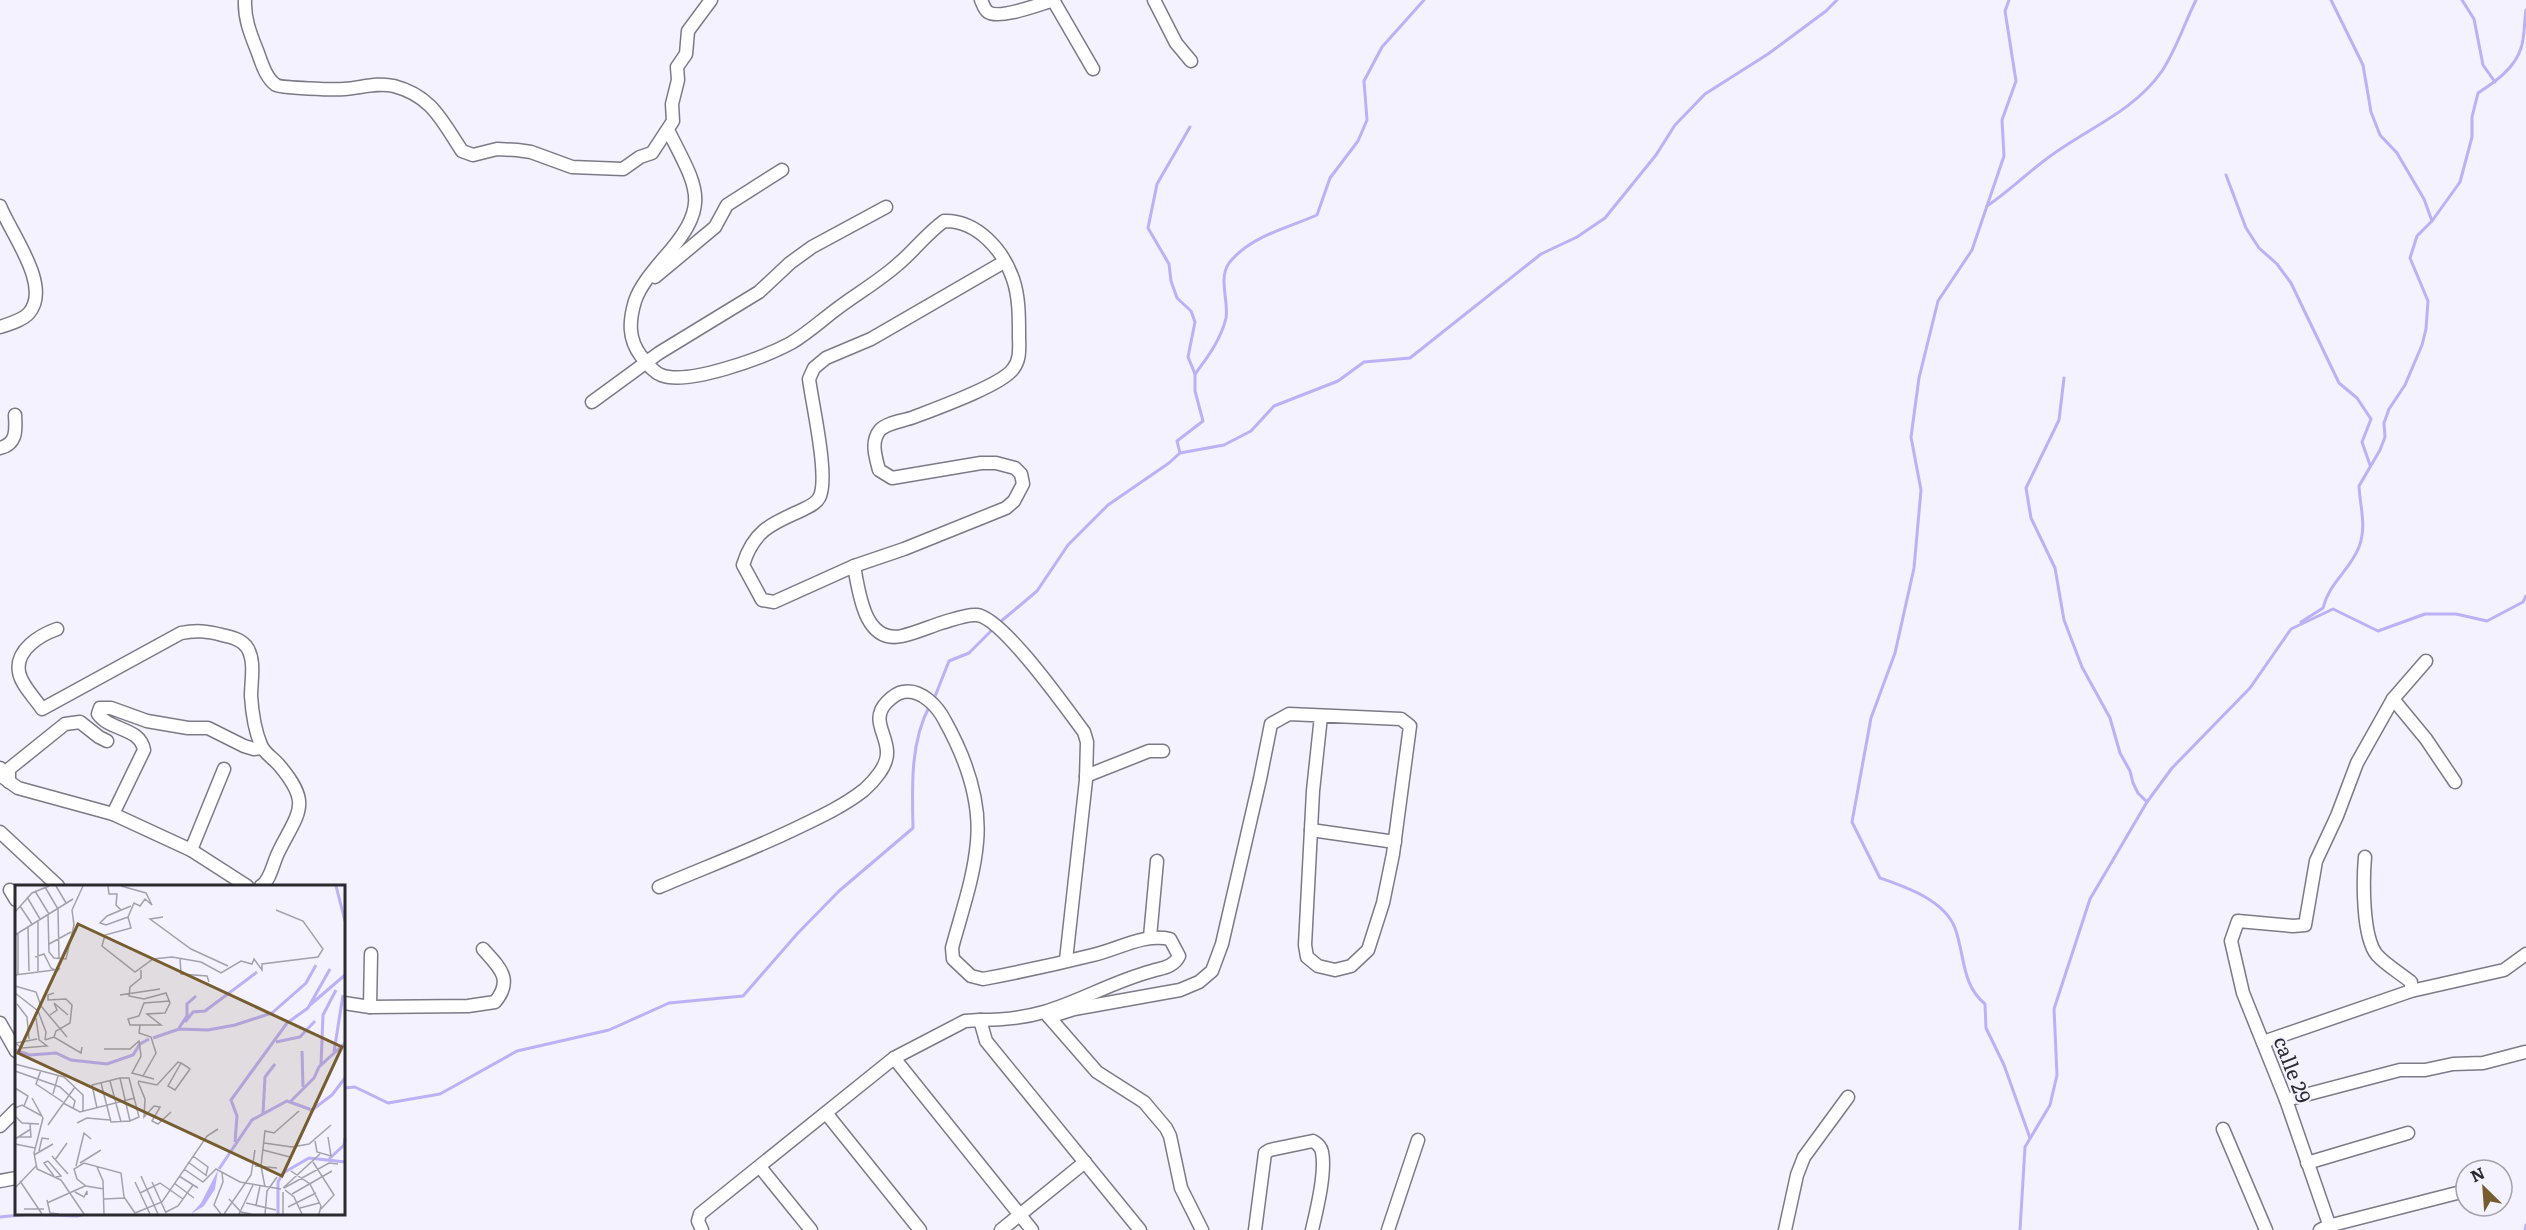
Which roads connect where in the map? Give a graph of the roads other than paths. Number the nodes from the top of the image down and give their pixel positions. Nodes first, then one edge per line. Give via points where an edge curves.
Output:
1 (245, 0) edge
2 (711, 0) edge
3 (981, 0) edge
4 (1054, 0) edge
5 (1154, 0) edge
6 (1191, 61) dead end
7 (1093, 69) dead end
8 (668, 130) junction
9 (782, 170) dead end
10 (0, 206) edge
11 (886, 207) dead end
12 (1004, 262) junction
13 (640, 289) junction
14 (0, 327) edge
15 (646, 362) junction
16 (592, 402) dead end
17 (15, 415) dead end
18 (0, 448) edge
19 (854, 566) junction
20 (57, 629) dead end
21 (2426, 661) dead end
22 (2393, 699) junction
23 (1321, 716) junction
24 (108, 741) dead end
25 (261, 748) junction
26 (1163, 751) dead end
27 (0, 768) edge
28 (224, 769) dead end
29 (1086, 776) junction
30 (9, 782) junction
31 (2456, 782) dead end
32 (113, 814) junction
33 (1311, 830) junction
34 (0, 832) edge
35 (1395, 842) junction
36 (191, 850) junction
37 (2365, 857) dead end
38 (1157, 861) dead end
39 (57, 885) edge
40 (245, 885) edge
41 (263, 885) edge
42 (659, 887) dead end
43 (1150, 937) junction
44 (483, 949) dead end
45 (372, 954) dead end
46 (2526, 954) edge
47 (1065, 960) junction
48 (2411, 991) junction
49 (345, 1003) edge
50 (370, 1007) junction
51 (1047, 1015) junction
52 (980, 1020) junction
53 (0, 1023) edge
54 (2263, 1042) junction
55 (15, 1049) edge
56 (2524, 1052) dead end
57 (894, 1058) junction
58 (1848, 1097) dead end
59 (2286, 1100) junction
60 (15, 1111) edge
61 (826, 1113) junction
62 (0, 1126) edge
63 (2223, 1128) dead end
64 (2408, 1133) dead end
65 (1418, 1140) dead end
66 (1085, 1162) junction
67 (2307, 1163) junction
68 (760, 1167) junction
69 (15, 1178) edge
70 (0, 1181) edge
71 (2454, 1194) edge
72 (1020, 1215) junction
73 (2326, 1229) edge
74 (702, 1230) edge
75 (811, 1230) edge
76 (921, 1230) edge
77 (1001, 1230) edge
78 (1032, 1230) edge
79 (1140, 1230) edge
80 (1202, 1230) edge
81 (1255, 1230) edge
82 (1312, 1230) edge
83 (1388, 1230) edge
84 (1785, 1230) edge
85 (2266, 1230) edge

1 - 8 street via 249,32 268,77 276,85 342,90 382,84 396,87 432,105 462,151 468,154 517,150 572,167 622,169 652,153
2 - 8 street via 688,31 686,54 677,67 673,121
3 - 4 street via 991,14 1000,15
4 - 7 street
5 - 6 street via 1176,43
8 - 13 street via 696,194 694,218
9 - 13 street via 727,205 715,227 702,240
10 - 14 street via 34,276 38,294 28,315
11 - 15 street via 812,247 759,292
12 - 15 street via 980,232 962,223 944,222 922,238 898,264 791,343 701,376 659,375
12 - 19 street via 814,368 809,379 824,480 819,499 772,523 748,546 742,565 762,600 774,602
12 - 19 street via 1013,280 1019,313 1019,359 1015,367 1008,376 991,384 880,430 874,450 879,470 891,478 981,464 1008,465 1021,474 1023,484 1019,493 1006,508
13 - 15 street via 630,337
15 - 16 street
17 - 18 street via 13,441
19 - 29 street via 867,619 889,636 978,615 994,624 1015,644 1084,732
20 - 25 street via 31,642 19,666 21,680 42,709 182,633 207,631 237,639 250,652 251,698
21 - 22 street
22 - 31 street
22 - 54 street, calle 29 via 2357,763 2316,861 2305,925 2238,921 2231,940 2242,993
23 - 33 street
23 - 35 street via 1401,719 1410,726
23 - 51 street via 1288,714 1271,724 1222,944 1212,971 1180,990
24 - 30 street via 80,722 65,724 9,769
25 - 32 street via 244,746 208,728 147,721 100,708 102,720 139,738 144,750
25 - 41 street via 290,779 300,803 296,822
26 - 29 street via 1149,751
27 - 30 street
28 - 36 street
29 - 47 street
30 - 32 street via 18,788
32 - 36 street
33 - 35 street
33 - 35 street via 1307,957 1318,966 1335,970 1351,966 1368,950 1383,903
34 - 39 street
36 - 40 street
37 - 48 street via 2364,904 2370,942 2376,954 2411,982
38 - 43 street
42 - 47 street via 791,831 865,789 888,753 879,723 883,706 904,692 933,704 957,743 976,804 978,842 952,948 953,959 971,976 983,979
43 - 47 street
43 - 51 street via 1170,939 1179,956 1176,962 1115,982
44 - 50 street via 501,969 504,980 504,988 495,1002
45 - 50 street
46 - 48 street via 2504,970
48 - 54 street
49 - 50 street
51 - 52 street
51 - 80 street via 1097,1072 1144,1102 1166,1128 1181,1188
52 - 57 street via 965,1021
52 - 66 street via 986,1041
53 - 55 street
54 - 59 street, calle 29
56 - 59 street via 2483,1063 2400,1070
57 - 61 street
57 - 72 street
58 - 84 street via 1804,1157
59 - 67 street, calle 29
60 - 62 street
61 - 68 street
61 - 76 street
63 - 85 street
64 - 67 street
65 - 83 street
66 - 72 street
66 - 79 street
67 - 73 street, calle 29
68 - 74 street via 700,1214
68 - 75 street
69 - 70 street
71 - 73 street
72 - 77 street
72 - 78 street
81 - 82 street via 1265,1153 1313,1141 1322,1153

